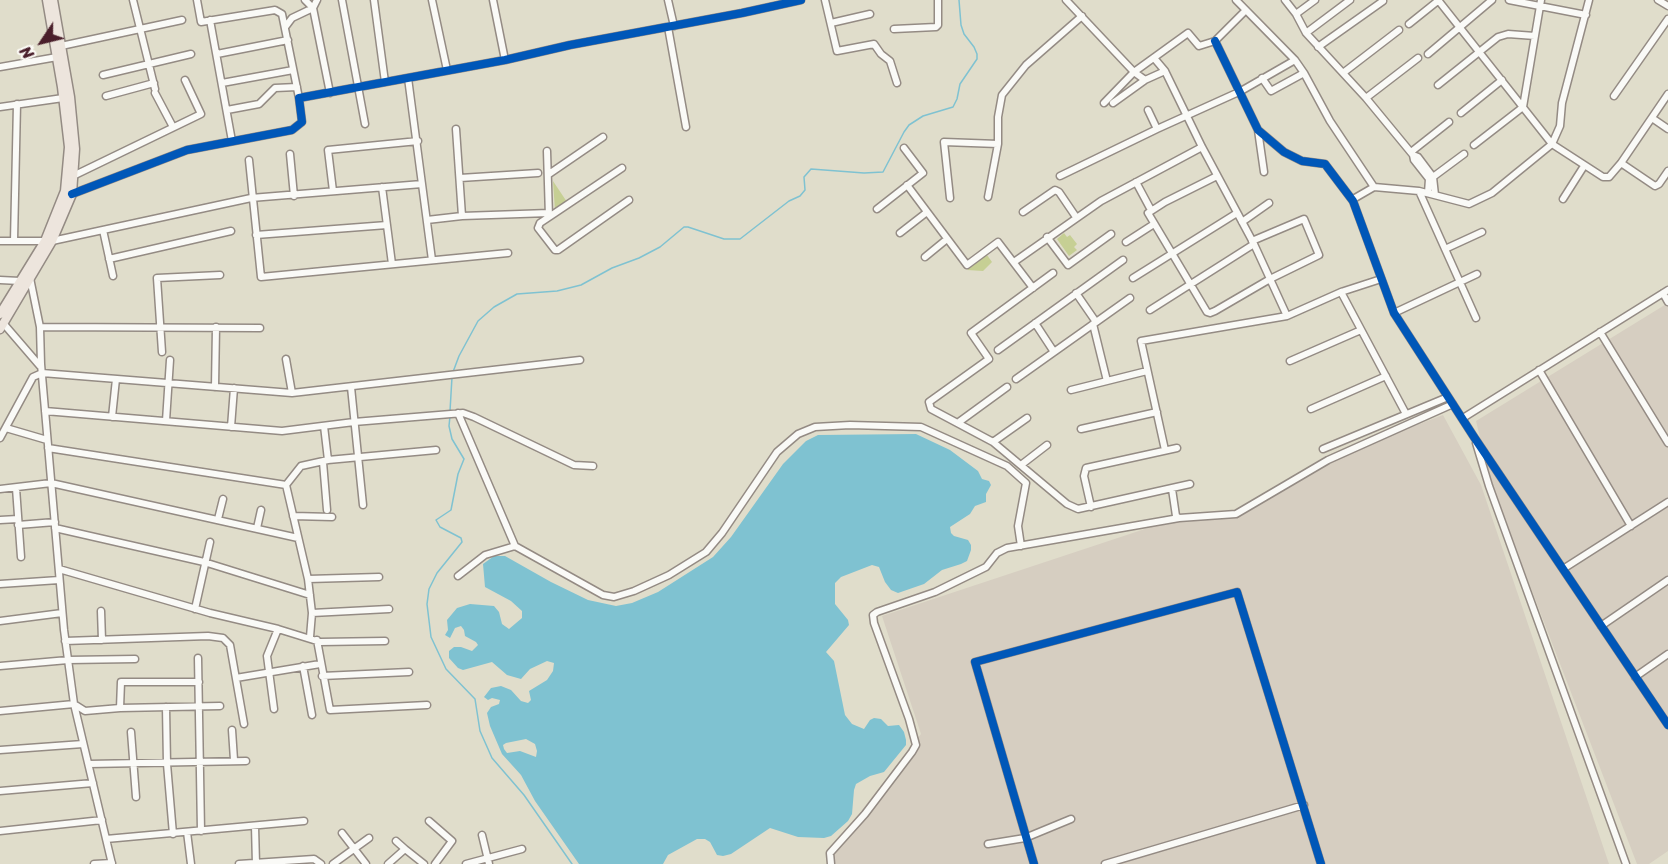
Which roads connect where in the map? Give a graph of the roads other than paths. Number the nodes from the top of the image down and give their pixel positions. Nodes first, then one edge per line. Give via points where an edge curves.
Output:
1 (47, 0) edge
2 (53, 0) edge
3 (133, 0) edge
4 (197, 0) edge
5 (305, 0) edge
6 (317, 0) edge
7 (342, 0) edge
8 (374, 0) edge
9 (432, 0) edge
10 (493, 0) edge
11 (668, 0) edge
12 (801, 0) edge
13 (825, 0) edge
14 (938, 0) edge
15 (1066, 0) edge
16 (1236, 0) edge
17 (1285, 0) edge
18 (1315, 0) edge
19 (1350, 0) edge
20 (1383, 0) edge
21 (1438, 0) edge
22 (1492, 0) edge
23 (1509, 0) edge
24 (1589, 0) edge
25 (1658, 0) edge
26 (1540, 3) edge
27 (1668, 6) edge
28 (313, 8) junction
29 (1246, 10) junction
30 (870, 14) dead end
31 (1296, 14) junction
32 (1586, 15) junction
33 (1082, 16) junction
34 (1668, 19) edge
35 (182, 20) dead end
36 (210, 20) junction
37 (831, 23) junction
38 (1409, 24) dead end
39 (286, 26) junction
40 (671, 27) junction
41 (1461, 27) junction
42 (140, 29) junction
43 (894, 29) dead end
44 (1399, 30) dead end
45 (1306, 33) junction
46 (1535, 36) junction
47 (288, 40) junction
48 (1215, 41) junction
49 (61, 46) junction
50 (1318, 47) junction
51 (1480, 51) junction
52 (191, 54) dead end
53 (217, 54) junction
54 (1428, 54) dead end
55 (57, 57) junction
56 (1154, 58) junction
57 (1418, 58) dead end
58 (505, 60) junction
59 (1295, 60) junction
60 (150, 65) junction
61 (0, 67) edge
62 (293, 70) junction
63 (447, 70) junction
64 (1165, 71) junction
65 (1134, 72) junction
66 (1304, 73) junction
67 (1343, 73) junction
68 (103, 75) dead end
69 (408, 78) junction
70 (1262, 78) junction
71 (185, 80) dead end
72 (1145, 80) junction
73 (1502, 80) junction
74 (222, 82) junction
75 (386, 82) junction
76 (897, 83) dead end
77 (1438, 85) dead end
78 (297, 87) junction
79 (357, 87) junction
80 (154, 88) junction
81 (1240, 91) junction
82 (330, 93) junction
83 (1668, 94) edge
84 (106, 96) dead end
85 (1614, 96) dead end
86 (63, 98) junction
87 (299, 98) junction
88 (1366, 98) junction
89 (1113, 102) dead end
90 (1104, 103) dead end
91 (17, 104) junction
92 (0, 107) edge
93 (1523, 107) junction
94 (227, 110) junction
95 (1148, 110) dead end
96 (1461, 113) dead end
97 (1188, 116) junction
98 (1652, 118) junction
99 (1449, 122) dead end
100 (365, 124) dead end
101 (173, 127) junction
102 (686, 127) dead end
103 (456, 129) dead end
104 (1157, 129) junction
105 (1668, 129) edge
106 (1258, 130) junction
107 (603, 137) dead end
108 (232, 141) junction
109 (418, 141) junction
110 (998, 144) junction
111 (1552, 144) junction
112 (1474, 145) dead end
113 (1202, 147) junction
114 (904, 148) dead end
115 (547, 151) dead end
116 (290, 154) dead end
117 (1412, 154) junction
118 (1464, 154) dead end
119 (249, 160) dead end
120 (1622, 163) junction
121 (1584, 166) junction
122 (622, 168) dead end
123 (1668, 171) edge
124 (1264, 172) dead end
125 (538, 173) dead end
126 (549, 174) junction
127 (75, 176) junction
128 (1060, 176) dead end
129 (1217, 176) junction
130 (1433, 177) junction
131 (460, 178) junction
132 (1136, 182) junction
133 (422, 183) junction
134 (908, 185) junction
135 (382, 187) junction
136 (1374, 187) junction
137 (333, 191) junction
138 (1419, 191) junction
139 (1428, 193) junction
140 (72, 194) junction
141 (1436, 195) junction
142 (294, 196) junction
143 (988, 197) dead end
144 (251, 198) junction
145 (950, 198) dead end
146 (1563, 199) dead end
147 (629, 200) dead end
148 (1353, 201) junction
149 (1269, 203) dead end
150 (877, 209) dead end
151 (1151, 210) junction
152 (927, 212) junction
153 (1023, 212) dead end
154 (1238, 213) junction
155 (549, 215) junction
156 (462, 216) junction
157 (1076, 217) junction
158 (427, 220) junction
159 (1242, 222) junction
160 (1154, 224) junction
161 (387, 225) junction
162 (103, 230) junction
163 (231, 231) dead end
164 (1482, 232) dead end
165 (900, 233) dead end
166 (1111, 234) dead end
167 (256, 235) junction
168 (1047, 237) junction
169 (947, 239) junction
170 (0, 241) edge
171 (48, 241) junction
172 (14, 242) junction
173 (1126, 242) dead end
174 (1253, 242) junction
175 (1445, 249) junction
176 (508, 253) dead end
177 (1172, 255) junction
178 (925, 257) dead end
179 (109, 259) junction
180 (432, 260) junction
181 (1123, 260) dead end
182 (1014, 262) junction
183 (392, 264) junction
184 (1053, 273) dead end
185 (1478, 274) dead end
186 (220, 275) dead end
187 (113, 276) dead end
188 (25, 277) junction
189 (1133, 278) dead end
190 (1270, 279) junction
191 (1381, 279) junction
192 (0, 280) edge
193 (1460, 283) junction
194 (1191, 285) junction
195 (1033, 288) junction
196 (1665, 291) edge
197 (1341, 292) junction
198 (1076, 293) junction
199 (1130, 298) dead end
200 (1668, 302) edge
201 (1150, 310) dead end
202 (1394, 313) junction
203 (1287, 316) junction
204 (1476, 318) dead end
205 (1, 322) edge
206 (1035, 323) junction
207 (1095, 323) junction
208 (161, 326) junction
209 (40, 327) junction
210 (216, 327) junction
211 (260, 328) dead end
212 (1361, 330) junction
213 (1600, 332) junction
214 (998, 350) dead end
215 (162, 352) dead end
216 (1054, 352) junction
217 (170, 360) dead end
218 (286, 360) dead end
219 (580, 360) dead end
220 (1290, 361) dead end
221 (41, 370) junction
222 (1539, 370) junction
223 (1147, 371) junction
224 (1386, 376) junction
225 (116, 379) junction
226 (1016, 379) dead end
227 (1107, 381) junction
228 (168, 383) junction
229 (214, 387) junction
230 (351, 387) junction
231 (1008, 387) dead end
232 (234, 388) junction
233 (1071, 390) dead end
234 (292, 393) junction
235 (1448, 397) junction
236 (1453, 404) junction
237 (1311, 409) dead end
238 (45, 411) junction
239 (1156, 412) junction
240 (458, 413) junction
241 (1406, 414) junction
242 (112, 417) junction
243 (1027, 418) dead end
244 (1463, 418) junction
245 (166, 421) junction
246 (354, 422) junction
247 (958, 422) junction
248 (324, 426) junction
249 (231, 427) junction
250 (6, 428) junction
251 (1081, 429) dead end
252 (1474, 437) junction
253 (0, 438) edge
254 (47, 440) junction
255 (993, 442) junction
256 (1668, 443) edge
257 (1047, 445) dead end
258 (48, 448) junction
259 (1177, 448) dead end
260 (1323, 449) dead end
261 (436, 450) dead end
262 (1165, 450) junction
263 (357, 458) junction
264 (326, 461) junction
265 (1021, 465) junction
266 (592, 466) dead end
267 (51, 483) junction
268 (1190, 484) dead end
269 (286, 485) junction
270 (16, 488) junction
271 (0, 489) edge
272 (1172, 489) junction
273 (222, 499) dead end
274 (1668, 502) edge
275 (363, 505) dead end
276 (1091, 507) junction
277 (261, 510) dead end
278 (327, 510) dead end
279 (293, 516) junction
280 (332, 517) dead end
281 (1179, 518) junction
282 (218, 519) junction
283 (0, 520) edge
284 (18, 522) junction
285 (55, 525) junction
286 (1631, 526) junction
287 (256, 528) junction
288 (298, 538) junction
289 (210, 542) dead end
290 (515, 546) junction
291 (1021, 546) junction
292 (21, 557) dead end
293 (204, 562) junction
294 (59, 569) junction
295 (1563, 569) junction
296 (458, 576) dead end
297 (379, 577) dead end
298 (308, 579) junction
299 (59, 580) junction
300 (1668, 580) edge
301 (0, 584) edge
302 (310, 595) junction
303 (195, 609) junction
304 (389, 609) dead end
305 (101, 611) dead end
306 (62, 613) junction
307 (312, 613) junction
308 (0, 621) edge
309 (1601, 626) junction
310 (278, 628) junction
311 (313, 639) junction
312 (102, 640) junction
313 (65, 641) junction
314 (385, 641) dead end
315 (1668, 654) edge
316 (198, 658) dead end
317 (135, 659) dead end
318 (68, 660) junction
319 (320, 664) junction
320 (0, 666) edge
321 (303, 666) junction
322 (269, 672) junction
323 (409, 672) dead end
324 (322, 676) junction
325 (1635, 677) junction
326 (236, 678) junction
327 (199, 682) junction
328 (74, 704) junction
329 (427, 705) dead end
330 (220, 706) dead end
331 (166, 707) junction
332 (199, 707) junction
333 (120, 708) junction
334 (274, 709) dead end
335 (0, 711) edge
336 (312, 715) dead end
337 (244, 724) dead end
338 (1668, 725) edge
339 (232, 730) dead end
340 (131, 732) dead end
341 (83, 744) junction
342 (0, 750) edge
343 (234, 760) junction
344 (246, 761) dead end
345 (199, 763) junction
346 (89, 764) junction
347 (135, 764) junction
348 (167, 764) junction
349 (93, 783) junction
350 (0, 791) edge
351 (136, 797) dead end
352 (1304, 805) junction
353 (1071, 819) dead end
354 (102, 820) junction
355 (304, 821) dead end
356 (429, 821) dead end
357 (255, 826) junction
358 (0, 831) edge
359 (201, 831) junction
360 (187, 832) junction
361 (342, 833) dead end
362 (173, 834) junction
363 (482, 836) dead end
364 (369, 838) dead end
365 (1025, 838) junction
366 (106, 839) junction
367 (396, 841) dead end
368 (988, 844) dead end
369 (354, 849) junction
370 (405, 849) junction
371 (522, 849) dead end
372 (489, 861) edge
373 (256, 863) edge
374 (94, 864) edge
375 (112, 864) edge
376 (191, 864) edge
377 (239, 864) edge
378 (321, 864) edge
379 (333, 864) edge
380 (366, 864) edge
381 (388, 864) edge
382 (424, 864) edge
383 (435, 864) edge
384 (466, 864) edge
385 (831, 864) edge
386 (1034, 864) edge
387 (1105, 864) edge
388 (1321, 864) edge
389 (1626, 864) edge

1 - 55 main road
2 - 49 main road
3 - 42 street
4 - 36 street via 200,21
5 - 28 street
6 - 28 street
7 - 79 street
8 - 75 street
9 - 63 street
10 - 58 street
11 - 40 street
12 - 40 street
13 - 37 street
14 - 43 street via 936,27
15 - 33 street
16 - 29 street
17 - 31 street
18 - 31 street
19 - 45 street
20 - 50 street
21 - 38 street
21 - 41 street
22 - 41 street
23 - 26 street
24 - 32 street
25 - 27 street
26 - 32 street
26 - 46 street
28 - 39 street via 292,18
28 - 82 street
29 - 48 street
29 - 59 street
30 - 37 street
31 - 45 street
32 - 111 street via 1562,103 1560,126
33 - 65 street
33 - 110 street via 1026,65 1002,95
34 - 85 street
35 - 42 street
36 - 39 street via 275,10 282,14
36 - 53 street
37 - 76 street via 837,51 874,44 890,61
39 - 47 street
40 - 58 street
40 - 102 street
41 - 51 street
41 - 54 street
42 - 49 street
42 - 60 street
44 - 67 street
45 - 50 street
46 - 51 street via 1503,35
46 - 93 street
47 - 53 street
47 - 62 street
48 - 56 street via 1199,46 1188,33
48 - 81 street
49 - 127 main road via 74,138
50 - 67 street
51 - 73 street
51 - 77 street
52 - 60 street
53 - 74 street
55 - 61 street
55 - 86 main road
56 - 64 street
56 - 65 street
57 - 88 street
58 - 63 street
59 - 66 street
59 - 70 street
60 - 68 street
60 - 80 street
62 - 74 street
62 - 78 street
63 - 69 street
64 - 72 street
64 - 97 street
65 - 72 street
65 - 90 street
66 - 70 street via 1271,91
66 - 136 street
67 - 88 street
69 - 75 street
69 - 109 street
70 - 81 street
71 - 101 street via 201,114
72 - 89 street
73 - 93 street
73 - 96 street
74 - 94 street
75 - 79 street
78 - 87 street
78 - 94 street via 275,88 259,104
79 - 82 street
79 - 100 street
80 - 84 street
80 - 101 street
81 - 97 street
81 - 106 street
82 - 87 street
83 - 98 street
86 - 91 street
86 - 171 main road via 68,172
87 - 108 street via 302,122 292,130
88 - 117 street
91 - 92 street
91 - 172 street
93 - 111 street
93 - 112 street
94 - 108 street
95 - 104 street
97 - 104 street
97 - 113 street
98 - 105 street
98 - 120 street
99 - 117 street
101 - 127 street
103 - 131 street
104 - 128 street
106 - 124 street
106 - 148 street via 1284,152 1302,161 1325,164
107 - 126 street
108 - 140 street via 187,150
109 - 133 street
109 - 137 street via 328,150
110 - 143 street
110 - 145 street via 944,142
111 - 121 street
111 - 141 street via 1492,193 1468,204
113 - 129 street
113 - 132 street
114 - 134 street via 923,173
115 - 126 street
116 - 142 street
117 - 130 street
117 - 139 street via 1429,180
118 - 130 street
119 - 144 street
120 - 121 street via 1607,177
120 - 123 street via 1655,186
121 - 146 street
122 - 155 street
125 - 131 street
126 - 155 street
127 - 140 main road
129 - 151 street
129 - 154 street
130 - 141 street
131 - 156 street
132 - 151 street
132 - 157 street
133 - 135 street
133 - 158 street
134 - 150 street
134 - 152 street
135 - 137 street
135 - 161 street
136 - 138 street
136 - 148 street
137 - 142 street
138 - 139 street
138 - 175 street
139 - 141 street
140 - 171 main road
142 - 144 street
144 - 162 street
144 - 167 street
147 - 155 street via 558,250 552,248 538,228
148 - 191 street
149 - 159 street
151 - 160 street via 1149,215
152 - 165 street
152 - 169 street
153 - 157 street via 1055,190
154 - 159 street
154 - 177 street
155 - 156 street
156 - 158 street
157 - 168 street
158 - 180 street
159 - 174 street
160 - 173 street
160 - 177 street
161 - 167 street
161 - 183 street
162 - 171 street
162 - 179 street
163 - 179 street
164 - 175 street
166 - 168 street via 1068,265
167 - 183 street via 261,277
168 - 182 street
169 - 178 street
169 - 182 street via 967,265 998,242
170 - 172 street
171 - 172 street
171 - 188 main road
174 - 190 street
174 - 190 street via 1305,220 1319,255
174 - 194 street
175 - 193 street
176 - 180 street
177 - 189 street
177 - 194 street
179 - 187 street
180 - 183 street
181 - 198 street
182 - 195 street
184 - 195 street
185 - 193 street
186 - 208 street via 157,278
188 - 192 street
188 - 205 main road
188 - 209 street
190 - 194 street via 1210,313
190 - 203 street
191 - 197 street
191 - 202 street
193 - 202 street
193 - 204 street
194 - 201 street
195 - 247 street via 971,333 989,359 929,402 931,409
196 - 200 street
196 - 213 street
197 - 203 street
197 - 212 street
198 - 206 street
198 - 207 street
199 - 207 street
202 - 235 street
203 - 223 street via 1140,341
205 - 221 street
206 - 214 street
206 - 216 street
207 - 216 street
207 - 227 street
208 - 209 street
208 - 210 street
208 - 215 street
209 - 221 street
210 - 211 street
210 - 229 street
212 - 220 street
212 - 224 street
213 - 222 street
213 - 256 street
216 - 226 street
217 - 228 street
218 - 234 street
219 - 230 street
221 - 225 street
221 - 238 street
221 - 250 street via 33,377
222 - 244 street
222 - 286 street
223 - 227 street
223 - 239 street
224 - 237 street
224 - 241 street
225 - 228 street
225 - 242 street
227 - 233 street
228 - 229 street
228 - 245 street
229 - 232 street
230 - 234 street
230 - 246 street
231 - 247 street
232 - 234 street
232 - 249 street
235 - 236 street
235 - 241 street
236 - 244 street
236 - 281 street via 1328,460 1236,514
238 - 242 street
238 - 254 street
239 - 251 street
239 - 262 street
240 - 246 street
240 - 266 street via 574,465
240 - 290 street
241 - 260 street
242 - 245 street
243 - 255 street
244 - 252 street
245 - 249 street
246 - 248 street
246 - 263 street
247 - 255 street
248 - 249 street via 282,431
248 - 264 street
250 - 253 street
250 - 254 street
252 - 295 street
252 - 389 street
254 - 258 street
255 - 265 street
257 - 265 street
258 - 267 street
258 - 269 street
259 - 262 street
261 - 263 street
262 - 276 street via 1086,468 1084,476
263 - 264 street
263 - 275 street
264 - 269 street via 301,466
264 - 278 street
265 - 276 street via 1066,504 1078,509
267 - 270 street
267 - 282 street
267 - 285 street
268 - 272 street
269 - 279 street
270 - 271 street
270 - 284 street
272 - 276 street
272 - 281 street
273 - 282 street
274 - 286 street
277 - 287 street
279 - 280 street
279 - 288 street
281 - 291 street
282 - 287 street
283 - 284 street
284 - 285 street
284 - 292 street
285 - 293 street
285 - 294 street
286 - 295 street
287 - 288 street
288 - 298 street
289 - 293 street
290 - 291 street via 603,595 614,597 634,591 706,552 777,452 798,434 815,427 850,425 921,427 1007,466 1026,483 1018,526
290 - 296 street via 484,555
291 - 385 street via 997,553 986,567 935,591 873,615 916,745 865,814 830,853
293 - 302 street
293 - 303 street
294 - 299 street
294 - 303 street
295 - 309 street
297 - 298 street
298 - 302 street
299 - 301 street
299 - 306 street
300 - 309 street
302 - 307 street
303 - 310 street
304 - 307 street
305 - 312 street
306 - 308 street
306 - 313 street
307 - 311 street
309 - 325 street
310 - 311 street
310 - 322 street via 267,656
311 - 314 street
311 - 319 street
312 - 313 street
312 - 326 street via 223,638 230,645
313 - 318 street
315 - 325 street
316 - 327 street
317 - 318 street
318 - 320 street
318 - 328 street
319 - 321 street
319 - 324 street
321 - 322 street
321 - 336 street
322 - 326 street
322 - 334 street
323 - 324 street
324 - 329 street via 328,708 332,711
325 - 338 street
326 - 337 street
327 - 332 street
327 - 333 street via 121,682
328 - 333 street via 86,711
328 - 335 street
328 - 341 street
330 - 332 street
331 - 332 street
331 - 333 street
331 - 348 street
332 - 345 street
339 - 343 street
340 - 347 street
341 - 342 street
341 - 346 street
343 - 344 street
343 - 345 street
345 - 348 street
345 - 359 street
346 - 347 street
346 - 349 street
347 - 348 street
347 - 351 street
348 - 362 street
349 - 350 street
349 - 354 street
352 - 365 street via 1237,592 975,662
352 - 387 street
352 - 388 street
353 - 365 street
354 - 358 street
354 - 366 street
355 - 357 street
356 - 383 street via 452,840
357 - 359 street
357 - 373 street
359 - 360 street
360 - 362 street
360 - 376 street
361 - 369 street
362 - 366 street
363 - 372 street
364 - 369 street
365 - 368 street
365 - 386 street
366 - 375 street
367 - 370 street
369 - 379 street
369 - 380 street
370 - 381 street
370 - 382 street
371 - 372 street
372 - 384 street
373 - 377 street
373 - 378 street via 314,859
374 - 375 street

